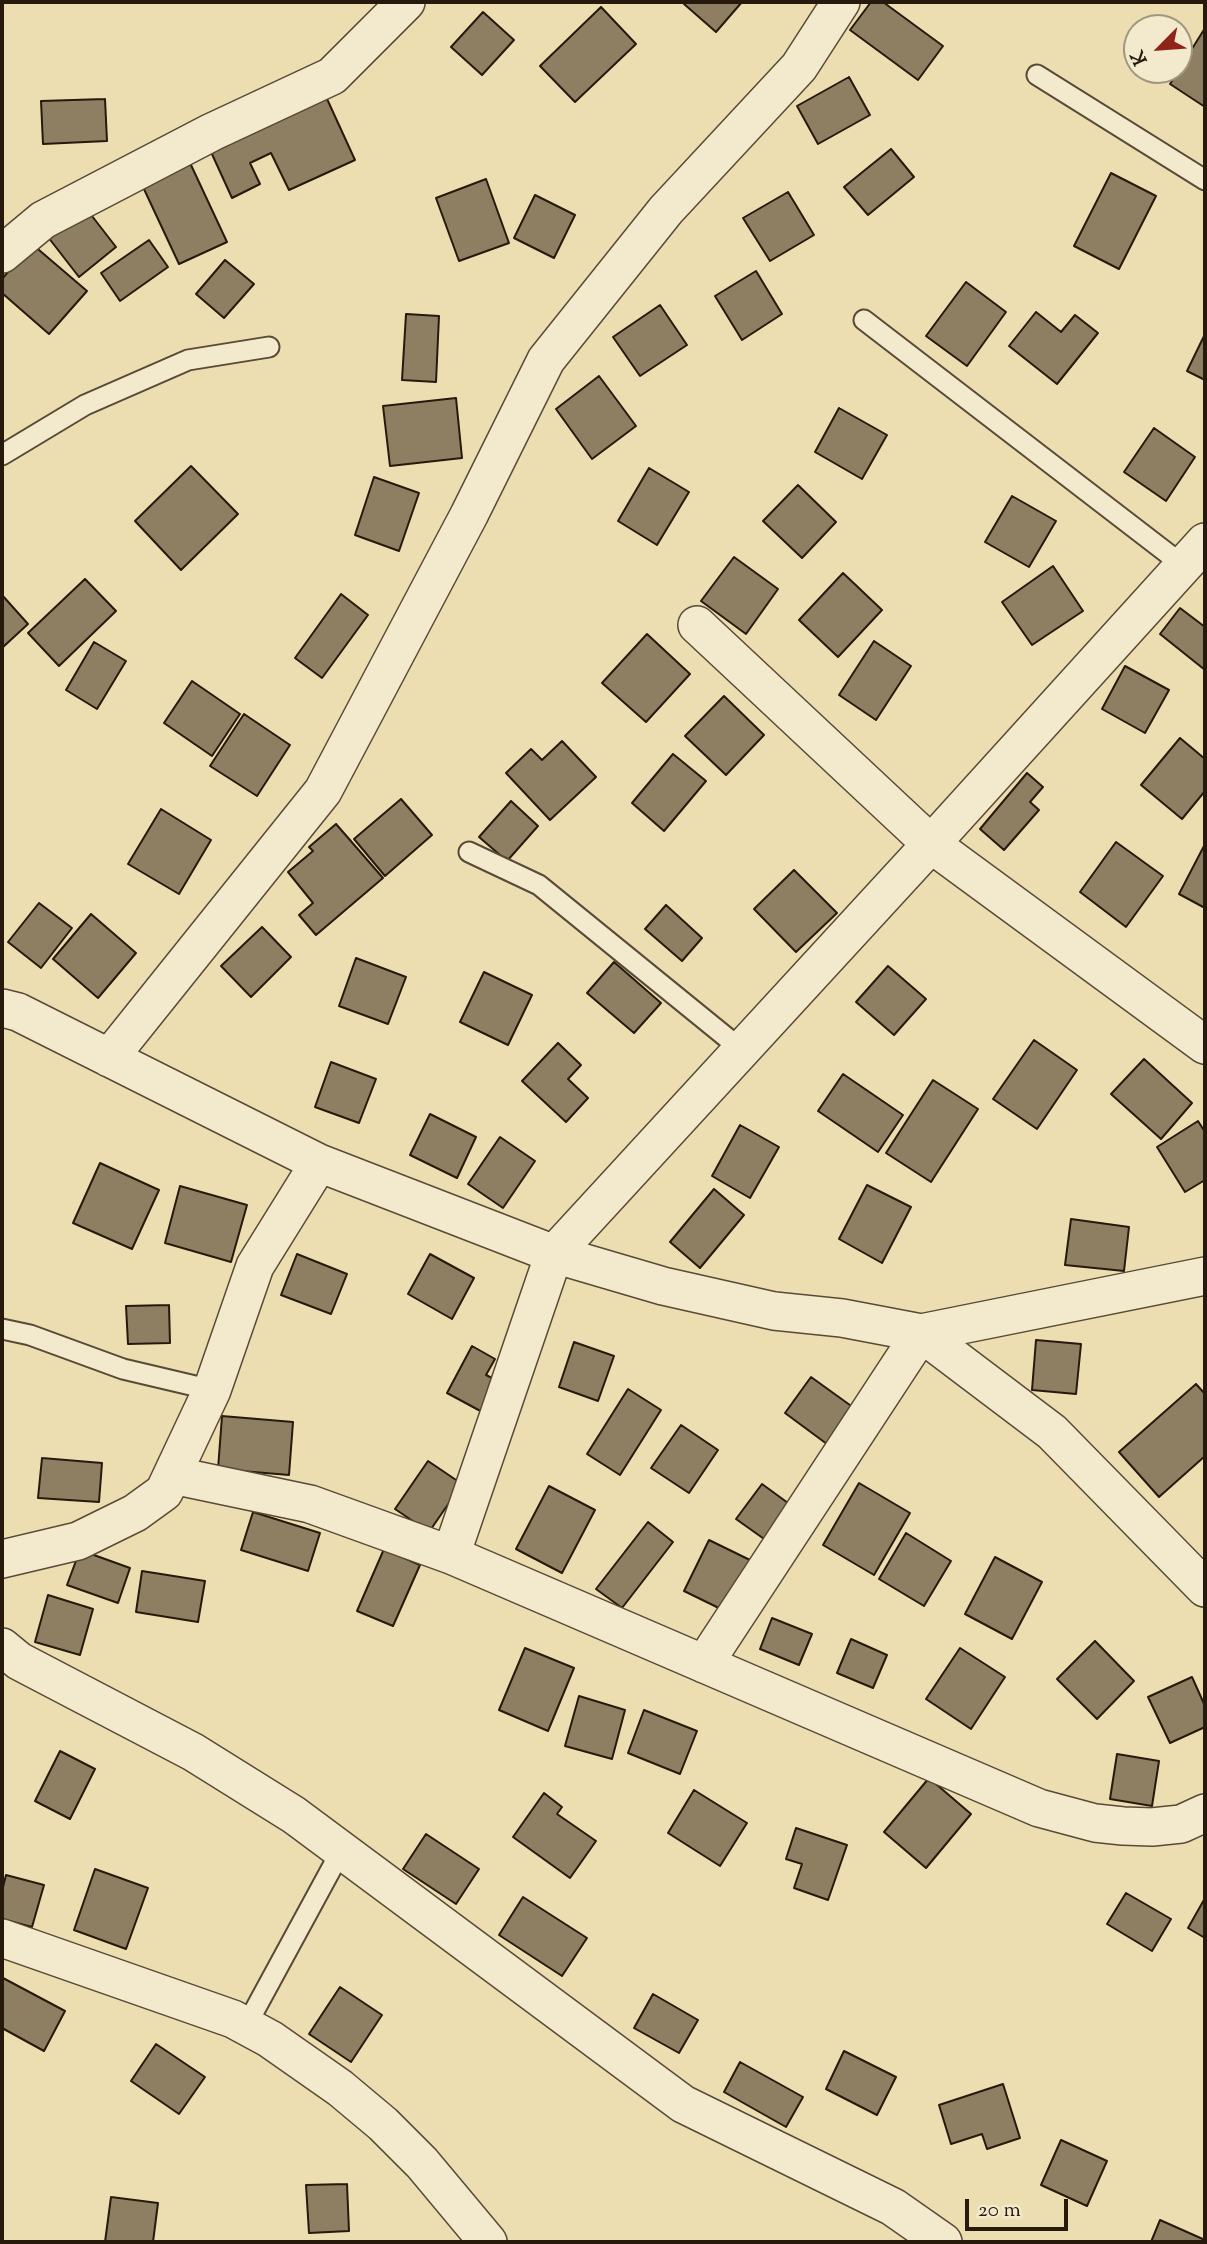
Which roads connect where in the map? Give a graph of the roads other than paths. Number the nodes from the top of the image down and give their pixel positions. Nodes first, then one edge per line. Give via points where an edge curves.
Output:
1 (406, 2) edge
2 (841, 2) edge
3 (1037, 75) dead end
4 (1205, 180) edge
5 (2, 254) edge
6 (864, 320) dead end
7 (269, 347) dead end
8 (3, 452) edge
9 (1194, 554) edge
10 (697, 625) dead end
11 (932, 844) junction
12 (469, 852) dead end
13 (2, 1008) edge
14 (1205, 1045) edge
15 (743, 1050) junction
16 (109, 1058) junction
17 (319, 1163) junction
18 (554, 1254) junction
19 (1205, 1276) edge
20 (2, 1329) edge
21 (921, 1333) junction
22 (212, 1390) junction
23 (172, 1475) junction
24 (451, 1555) junction
25 (2, 1559) edge
26 (1205, 1588) edge
27 (2, 1647) edge
28 (704, 1664) junction
29 (1205, 1814) edge
30 (341, 1851) junction
31 (2, 1938) edge
32 (247, 2026) junction
33 (488, 2242) edge
34 (943, 2242) edge

1 - 5 street via 332,76 43,220
2 - 16 street via 799,67 666,210 545,360 323,791
3 - 4 lane
6 - 9 lane
7 - 8 lane via 188,360 86,405
9 - 11 street
10 - 11 street
11 - 14 street
11 - 15 street
12 - 15 lane via 539,885
13 - 16 street
15 - 18 street
16 - 17 street
17 - 18 street
17 - 22 street via 255,1266
18 - 21 street via 663,1286 774,1311
18 - 24 street
19 - 21 street
20 - 22 lane via 123,1369
21 - 26 street via 1052,1432
21 - 28 street
22 - 23 street
23 - 24 street via 310,1504
23 - 25 street via 164,1492 124,1519 78,1541
24 - 28 street
27 - 30 street via 19,1661 193,1752
28 - 29 street via 1066,1817 1152,1827 1181,1824
30 - 32 lane
30 - 34 street via 683,2104 893,2207
31 - 32 street
32 - 33 street via 306,2063 383,2124

